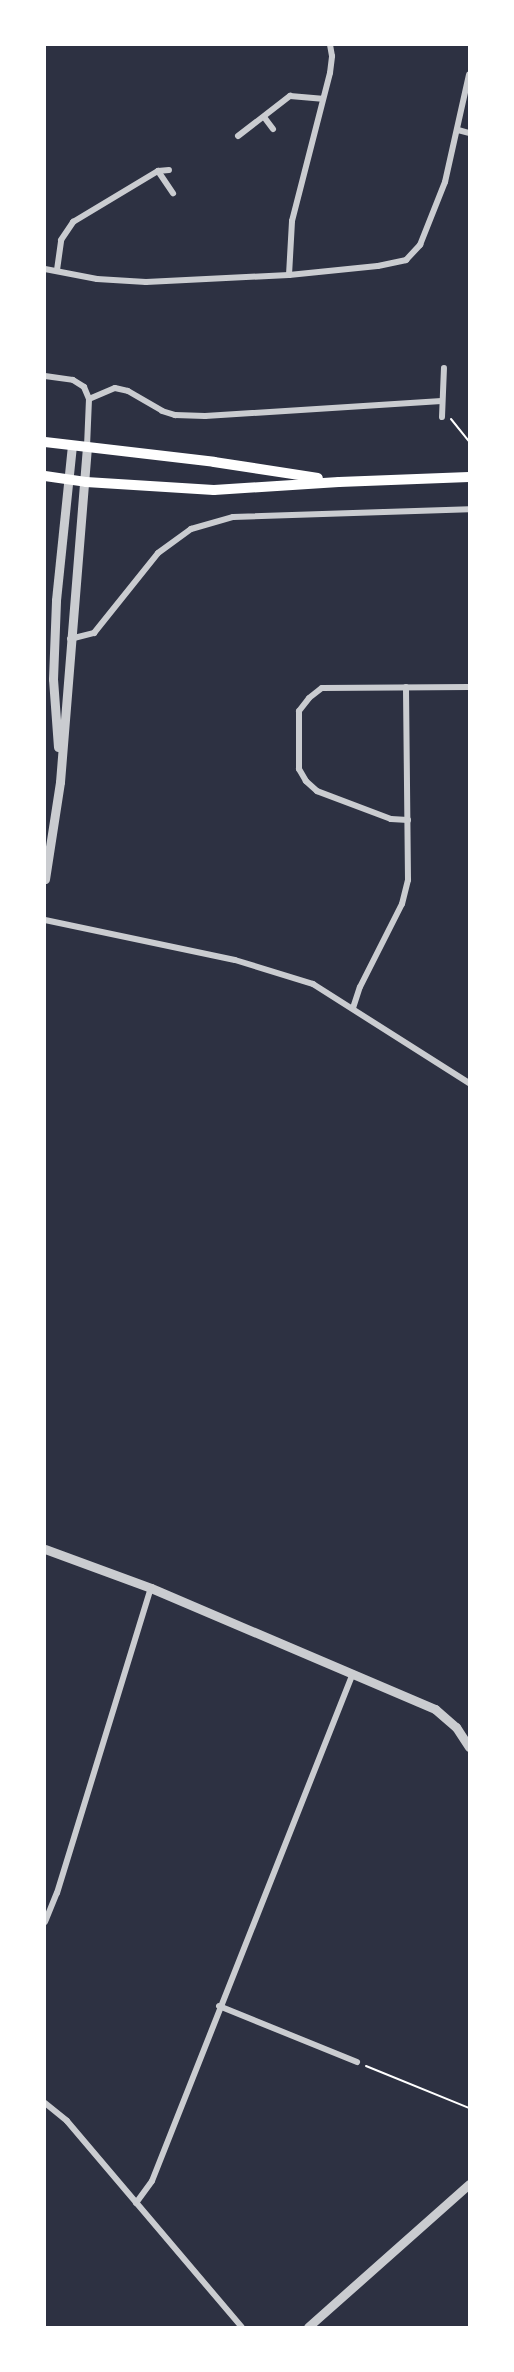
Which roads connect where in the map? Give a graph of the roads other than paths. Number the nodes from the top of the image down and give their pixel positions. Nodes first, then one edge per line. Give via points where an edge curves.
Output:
1 (330, 45) edge
2 (469, 75) edge
3 (322, 99) junction
4 (264, 117) junction
5 (273, 129) dead end
6 (458, 130) junction
7 (469, 133) edge
8 (238, 136) dead end
9 (169, 170) dead end
10 (158, 171) junction
11 (173, 193) dead end
12 (45, 269) edge
13 (57, 270) junction
14 (289, 275) junction
15 (444, 368) dead end
16 (45, 376) edge
17 (89, 399) junction
18 (442, 402) junction
19 (442, 417) road end
20 (45, 442) edge
21 (72, 446) junction
22 (87, 447) junction
23 (45, 476) edge
24 (469, 477) edge
25 (68, 480) junction
26 (86, 482) junction
27 (339, 482) junction
28 (469, 509) edge
29 (70, 639) junction
30 (49, 679) edge
31 (67, 679) junction
32 (406, 687) junction
33 (469, 687) edge
34 (60, 782) junction
35 (408, 820) junction
36 (45, 879) edge
37 (45, 920) edge
38 (353, 1008) junction
39 (469, 1083) edge
40 (45, 1550) edge
41 (151, 1588) junction
42 (353, 1673) junction
43 (469, 1748) edge
44 (45, 1922) edge
45 (219, 2006) junction
46 (357, 2062) road end
47 (45, 2103) edge
48 (469, 2184) edge
49 (136, 2203) junction
50 (242, 2327) edge
51 (308, 2327) edge

1 - 3 street via 330,73
2 - 6 street
3 - 4 street via 291,96
3 - 14 street via 292,222
4 - 5 street
4 - 8 street
6 - 7 street
6 - 14 street via 445,182 430,220 420,245 406,260
9 - 10 street
10 - 11 street
10 - 13 street via 73,222 61,240
12 - 13 street
13 - 14 street via 97,279 146,282
15 - 18 street
16 - 17 street via 73,380 84,387
17 - 18 street via 115,388 128,391 162,411 206,416
17 - 22 street
18 - 19 street
20 - 21 main road
21 - 22 main road
21 - 25 street
22 - 26 street
22 - 27 main road
23 - 25 main road
24 - 27 main road
25 - 26 main road
25 - 30 street
26 - 27 main road via 214,490
26 - 29 street
28 - 29 street via 233,517 191,529 158,554 94,633
29 - 31 street
30 - 31 street
30 - 34 street
31 - 34 street
32 - 33 street
32 - 35 street
32 - 35 street via 322,688 299,711 297,721 299,769 317,791 391,819
34 - 36 street
35 - 38 street via 408,879 402,904
37 - 38 street via 235,960 313,984
38 - 39 street
40 - 41 street
41 - 42 street
41 - 44 street
42 - 43 street via 435,1709 456,1727
42 - 45 street
45 - 46 street
45 - 49 street via 152,2181
47 - 49 street via 67,2121
48 - 51 street
49 - 50 street

